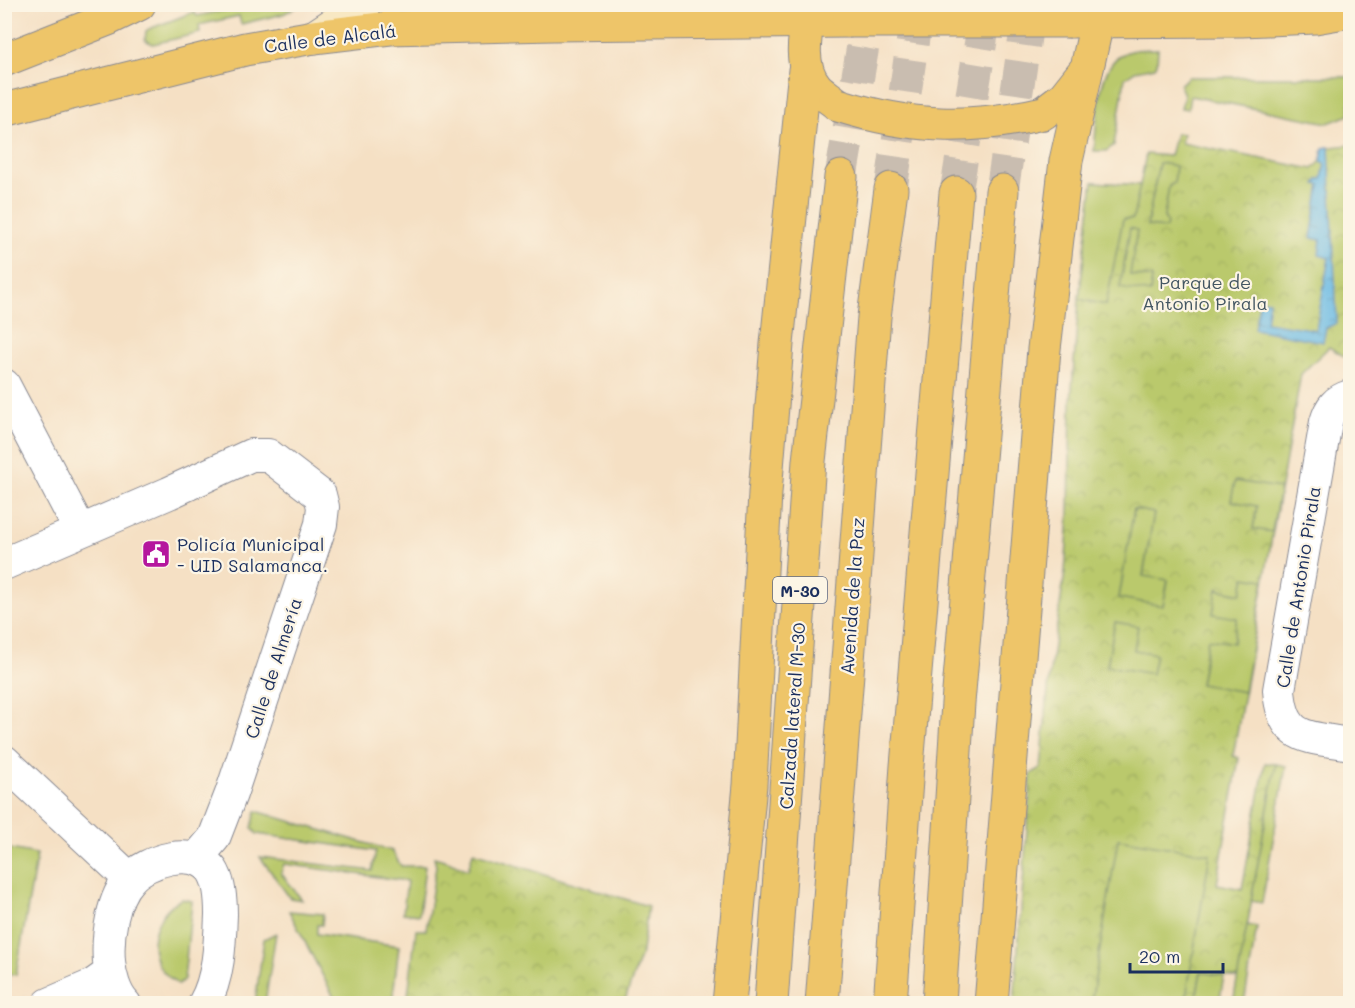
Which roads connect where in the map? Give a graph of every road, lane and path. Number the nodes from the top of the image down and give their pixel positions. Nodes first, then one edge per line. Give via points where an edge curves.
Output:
1 (139, 4) edge
2 (364, 4) edge
3 (1350, 11) edge
4 (809, 13) edge
5 (1089, 15) edge
6 (1315, 17) junction
7 (1350, 22) edge
8 (314, 37) junction
9 (4, 60) edge
10 (1087, 68) junction
11 (805, 70) junction
12 (4, 110) edge
13 (841, 177) tunnel mouth
14 (891, 189) tunnel mouth
15 (1002, 191) tunnel mouth
16 (956, 193) tunnel mouth
17 (4, 386) edge
18 (1350, 396) edge
19 (80, 530) junction
20 (4, 564) edge
21 (1350, 744) edge
22 (4, 761) edge
23 (197, 858) junction
24 (130, 879) junction
25 (110, 973) junction
26 (49, 1004) edge
27 (125, 1004) edge
28 (204, 1004) edge
29 (729, 1004) edge
30 (771, 1004) edge
31 (822, 1004) edge
32 (890, 1004) edge
33 (939, 1004) edge
34 (991, 1004) edge

1 - 9 main road
2 - 8 street
3 - 6 main road, Calle de Alcalá
4 - 5 main road, Calle de Alcalá, bridge via 849,21
4 - 8 main road, Calle de Alcalá via 390,28
4 - 11 main road
5 - 6 main road, Calle de Alcalá via 1242,20
5 - 10 main road
6 - 7 street
8 - 12 main road, Calle de Alcalá via 245,49
10 - 11 main road, bridge via 1064,97 1043,112 1005,121 957,125 912,123 838,105 817,88
10 - 34 main road via 1066,161 1044,349
11 - 29 main road via 775,367 750,785
13 - 30 main road, Calzada lateral M-30 / M-30 via 809,461
14 - 31 main road, Avenida de la Paz / M-30 via 874,317
15 - 33 main road via 958,704
16 - 32 main road
17 - 19 street
18 - 21 street, Calle de Antonio Pirala via 1336,402 1329,411 1280,690 1286,722 1298,734
19 - 20 street, Calle de Almería
19 - 23 street, Calle de Almería via 251,455 268,455 320,495 321,524 231,794 214,838
22 - 24 street
23 - 24 street via 154,862
23 - 28 street via 212,870 221,902 220,948
24 - 25 street via 109,927
25 - 26 street
25 - 27 street

